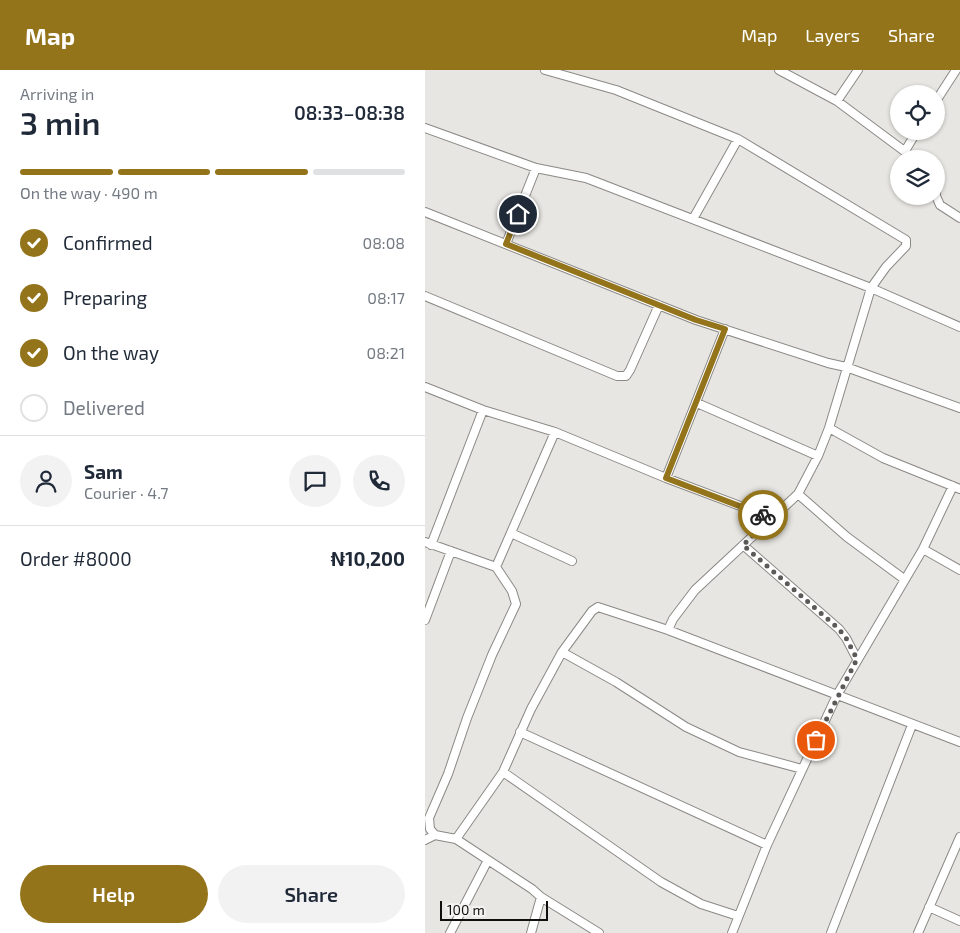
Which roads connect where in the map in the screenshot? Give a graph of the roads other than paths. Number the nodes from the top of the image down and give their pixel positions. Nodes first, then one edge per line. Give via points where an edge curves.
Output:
1 (545, 70) edge
2 (779, 70) edge
3 (858, 70) edge
4 (956, 70) edge
5 (945, 87) edge
6 (837, 101) junction
7 (425, 128) edge
8 (738, 139) junction
9 (904, 150) edge
10 (536, 168) junction
11 (940, 205) edge
12 (425, 212) edge
13 (960, 218) edge
14 (693, 219) junction
15 (506, 244) junction
16 (871, 288) junction
17 (425, 296) edge
18 (659, 305) junction
19 (960, 327) edge
20 (725, 329) junction
21 (846, 367) junction
22 (425, 387) edge
23 (697, 403) junction
24 (960, 408) edge
25 (483, 410) junction
26 (829, 428) junction
27 (555, 432) junction
28 (818, 456) junction
29 (666, 478) junction
30 (956, 487) edge
31 (798, 494) junction
32 (772, 518) junction
33 (511, 533) junction
34 (428, 544) edge
35 (743, 545) junction
36 (923, 549) junction
37 (451, 551) junction
38 (572, 561) dead end
39 (496, 567) junction
40 (960, 570) edge
41 (905, 579) junction
42 (425, 620) edge
43 (668, 630) junction
44 (562, 652) junction
45 (857, 659) junction
46 (837, 696) junction
47 (913, 725) junction
48 (520, 732) junction
49 (960, 742) edge
50 (802, 769) junction
51 (503, 772) junction
52 (435, 835) junction
53 (960, 837) edge
54 (456, 839) junction
55 (425, 840) edge
56 (767, 845) junction
57 (488, 860) junction
58 (541, 897) junction
59 (929, 907) junction
60 (738, 916) junction
61 (960, 921) edge
62 (450, 933) edge
63 (531, 933) edge
64 (599, 933) edge
65 (732, 933) edge
66 (831, 933) edge
67 (918, 933) edge

1 - 8 street via 616,90
2 - 6 street
3 - 6 street
4 - 5 street
6 - 9 street
7 - 10 street
8 - 14 street
8 - 16 street via 907,240 906,246
10 - 14 street via 586,178
10 - 15 street
11 - 13 street
12 - 15 street
14 - 16 street
15 - 18 street
16 - 19 street
16 - 21 street
17 - 18 street via 617,376 626,376 630,370
18 - 20 street
20 - 21 street
20 - 23 street
21 - 24 street
21 - 26 street
22 - 25 street
23 - 28 street
23 - 29 street
25 - 27 street
25 - 34 street
26 - 28 street
26 - 30 street via 883,458
27 - 29 street
27 - 33 street
28 - 31 street
29 - 32 street
30 - 36 street
31 - 32 street
31 - 41 street via 847,537
32 - 35 street
33 - 38 street
33 - 39 street
34 - 37 street
35 - 43 street via 695,590 673,618
35 - 45 street via 839,629
36 - 40 street
36 - 41 street
37 - 39 street
37 - 42 street
39 - 52 street via 512,591 516,604 479,685 429,818 429,829
41 - 45 street
43 - 44 street via 598,607 592,610
43 - 46 street
44 - 48 street
44 - 50 street via 686,727 739,752
45 - 46 street
46 - 47 street
46 - 50 street
47 - 49 street
47 - 66 street
48 - 51 street
48 - 56 street
50 - 56 street
51 - 54 street
51 - 60 street via 661,882 701,904
52 - 54 street
52 - 55 street
53 - 59 street
54 - 57 street
56 - 60 street
57 - 58 street
57 - 62 street
58 - 63 street
58 - 64 street
59 - 61 street
59 - 67 street
60 - 65 street

